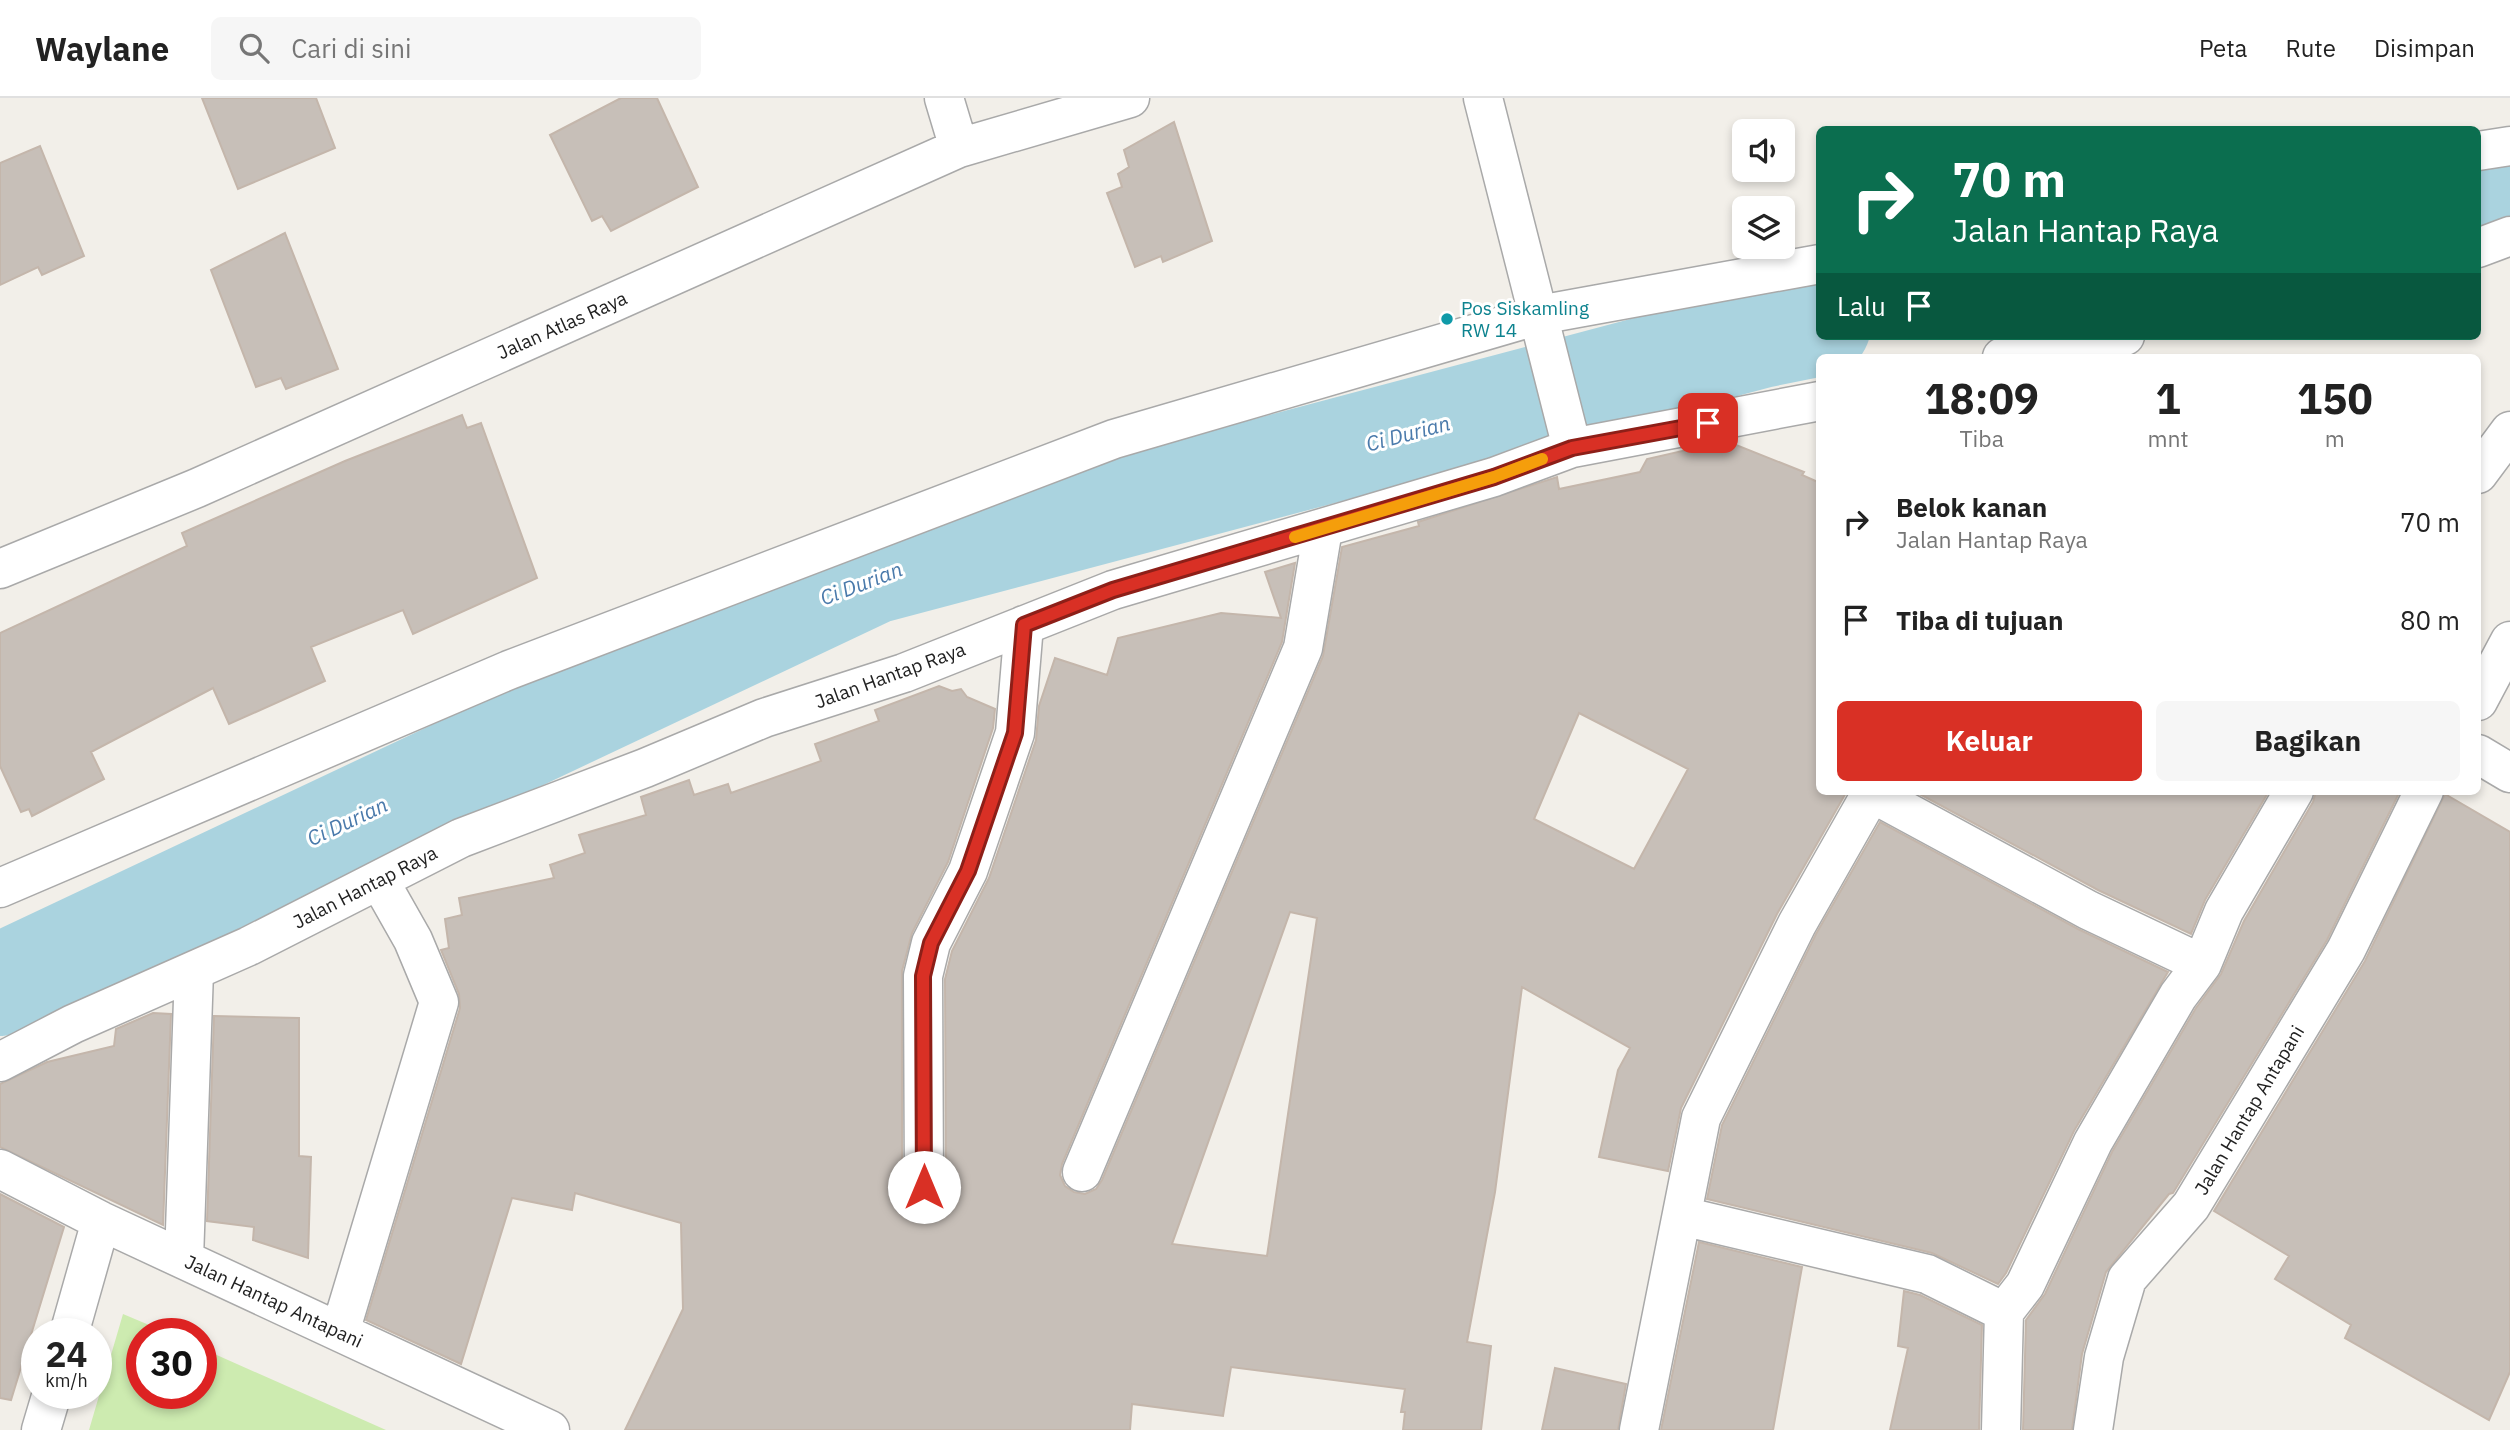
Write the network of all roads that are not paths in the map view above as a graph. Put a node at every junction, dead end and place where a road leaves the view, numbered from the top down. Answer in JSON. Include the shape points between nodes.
{"nodes":[{"id":1,"x":944,"y":98,"type":"edge"},
{"id":2,"x":1130,"y":98,"type":"edge"},
{"id":3,"x":1483,"y":98,"type":"edge"},
{"id":4,"x":2510,"y":146,"type":"edge"},
{"id":5,"x":959,"y":148,"type":"junction"},
{"id":6,"x":2481,"y":151,"type":"edge"},
{"id":7,"x":2510,"y":236,"type":"edge"},
{"id":8,"x":2481,"y":247,"type":"edge"},
{"id":9,"x":1816,"y":265,"type":"edge"},
{"id":10,"x":1542,"y":328,"type":"junction"},
{"id":11,"x":2102,"y":340,"type":"edge"},
{"id":12,"x":2020,"y":354,"type":"edge"},
{"id":13,"x":1816,"y":402,"type":"edge"},
{"id":14,"x":2510,"y":431,"type":"edge"},
{"id":15,"x":1569,"y":435,"type":"junction"},
{"id":16,"x":2481,"y":470,"type":"edge"},
{"id":17,"x":1323,"y":529,"type":"junction"},
{"id":18,"x":0,"y":569,"type":"edge"},
{"id":19,"x":1024,"y":625,"type":"junction"},
{"id":20,"x":2510,"y":641,"type":"edge"},
{"id":21,"x":2481,"y":695,"type":"edge"},
{"id":22,"x":2481,"y":756,"type":"edge"},
{"id":23,"x":2510,"y":773,"type":"edge"},
{"id":24,"x":2292,"y":795,"type":"edge"},
{"id":25,"x":2422,"y":795,"type":"edge"},
{"id":26,"x":379,"y":880,"type":"junction"},
{"id":27,"x":0,"y":888,"type":"edge"},
{"id":28,"x":2202,"y":964,"type":"junction"},
{"id":29,"x":194,"y":971,"type":"junction"},
{"id":30,"x":0,"y":1062,"type":"edge"},
{"id":31,"x":0,"y":1169,"type":"edge"},
{"id":32,"x":1082,"y":1172,"type":"dead end"},
{"id":33,"x":924,"y":1187,"type":"dead end"},
{"id":34,"x":1682,"y":1216,"type":"junction"},
{"id":35,"x":101,"y":1221,"type":"junction"},
{"id":36,"x":184,"y":1259,"type":"junction"},
{"id":37,"x":2004,"y":1312,"type":"junction"},
{"id":38,"x":74,"y":1318,"type":"edge"},
{"id":39,"x":340,"y":1332,"type":"junction"},
{"id":40,"x":47,"y":1409,"type":"edge"},
{"id":41,"x":41,"y":1430,"type":"edge"},
{"id":42,"x":550,"y":1430,"type":"edge"},
{"id":43,"x":1639,"y":1430,"type":"edge"},
{"id":44,"x":2000,"y":1430,"type":"edge"},
{"id":45,"x":2093,"y":1430,"type":"edge"}],
"edges":[{"from":1,"to":5,"type":"street"},
{"from":2,"to":5,"type":"street","name":"Jalan Atlas Raya"},
{"from":3,"to":10,"type":"street"},
{"from":4,"to":6,"type":"street"},
{"from":5,"to":18,"type":"street","name":"Jalan Atlas Raya","via":[[197,488]]},
{"from":7,"to":8,"type":"street"},
{"from":9,"to":10,"type":"street"},
{"from":10,"to":15,"type":"street"},
{"from":10,"to":27,"type":"street","via":[[1114,439],[509,670]]},
{"from":11,"to":12,"type":"street"},
{"from":13,"to":15,"type":"street","name":"Jalan Hantap Raya"},
{"from":14,"to":16,"type":"street"},
{"from":15,"to":17,"type":"street","name":"Jalan Hantap Raya","via":[[1494,477]]},
{"from":17,"to":19,"type":"street","name":"Jalan Hantap Raya","via":[[1113,590]]},
{"from":17,"to":32,"type":"street","via":[[1303,648]]},
{"from":19,"to":26,"type":"street","name":"Jalan Hantap Raya","via":[[904,673],[764,718],[461,838]]},
{"from":19,"to":33,"type":"street","via":[[1015,733],[968,871],[925,957]]},
{"from":20,"to":21,"type":"street"},
{"from":22,"to":23,"type":"street"},
{"from":24,"to":28,"type":"street","via":[[2224,911]]},
{"from":25,"to":45,"type":"street","name":"Jalan Hantap Antapani","via":[[2346,950],[2191,1206],[2127,1279],[2104,1357]]},
{"from":26,"to":29,"type":"street","name":"Jalan Hantap Raya"},
{"from":26,"to":39,"type":"street","via":[[413,940],[439,1002]]},
{"from":28,"to":34,"type":"street","via":[[2088,910],[1880,797],[1868,799],[1797,924],[1701,1118]]},
{"from":28,"to":37,"type":"street","via":[[2178,996],[2093,1142],[2025,1285]]},
{"from":29,"to":30,"type":"street","name":"Jalan Hantap Raya"},
{"from":29,"to":36,"type":"street"},
{"from":31,"to":35,"type":"street","name":"Jalan Hantap Antapani"},
{"from":34,"to":37,"type":"street","via":[[1927,1274]]},
{"from":34,"to":43,"type":"street"},
{"from":35,"to":36,"type":"street","name":"Jalan Hantap Antapani"},
{"from":35,"to":38,"type":"street"},
{"from":36,"to":39,"type":"street","name":"Jalan Hantap Antapani"},
{"from":37,"to":44,"type":"street"},
{"from":39,"to":42,"type":"street","name":"Jalan Hantap Antapani"},
{"from":40,"to":41,"type":"street"}]}
